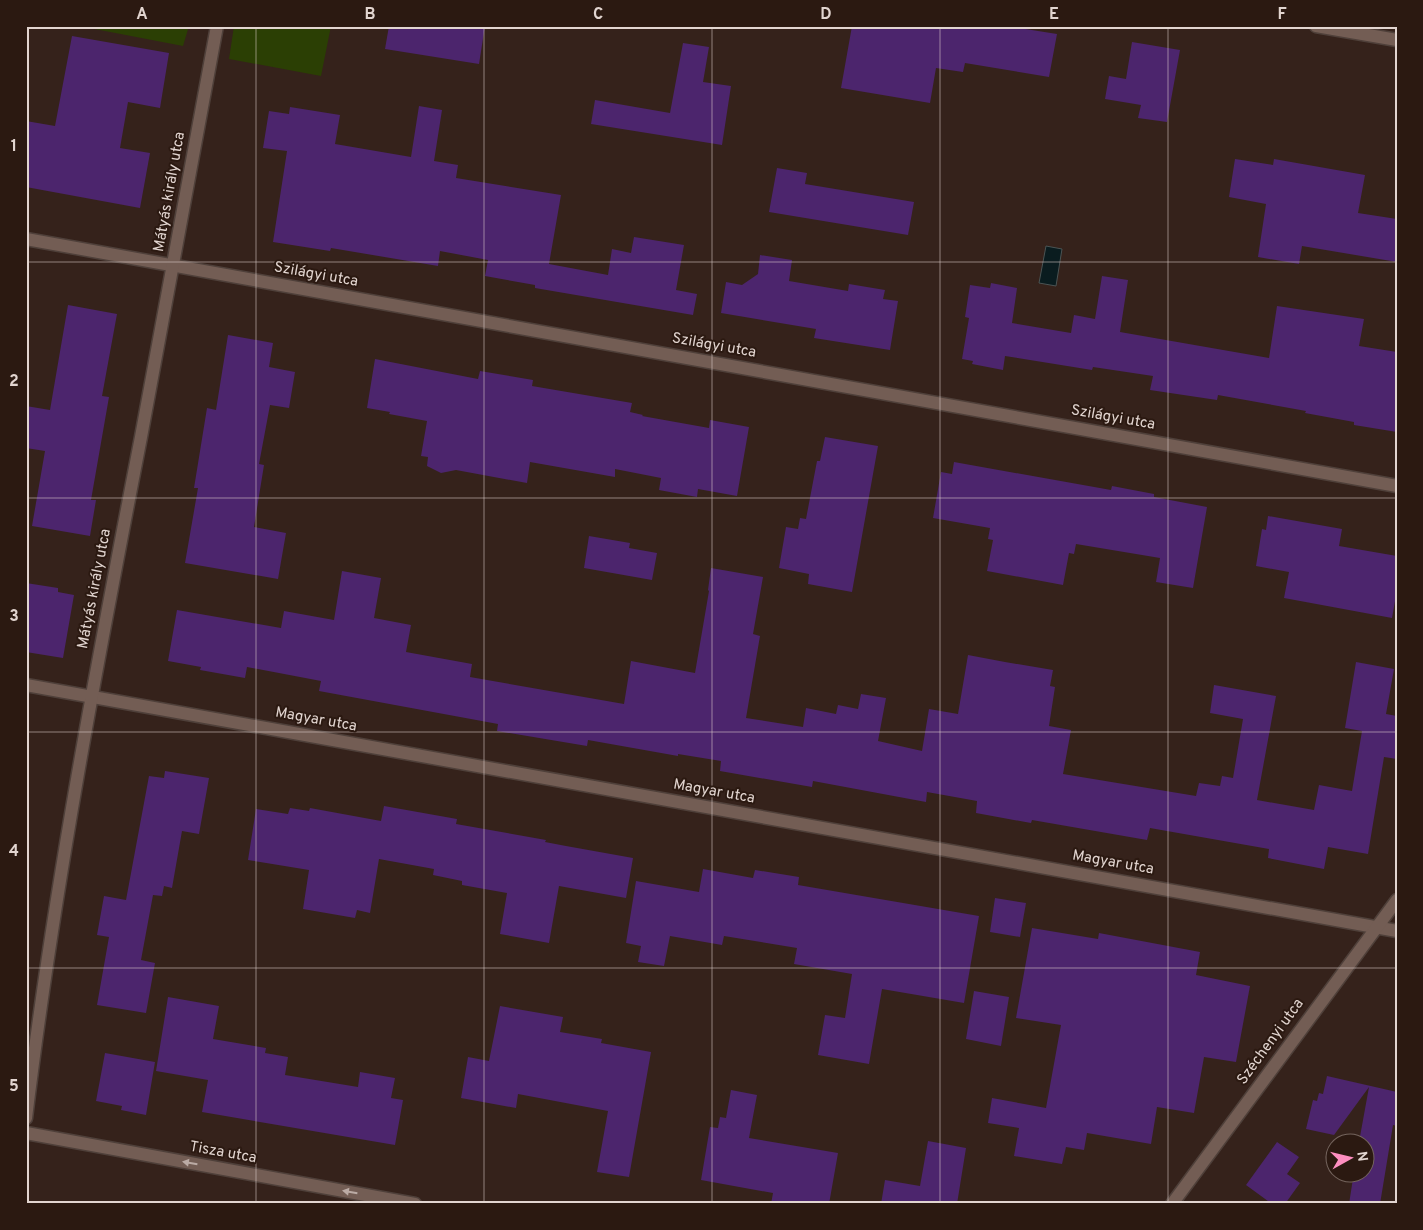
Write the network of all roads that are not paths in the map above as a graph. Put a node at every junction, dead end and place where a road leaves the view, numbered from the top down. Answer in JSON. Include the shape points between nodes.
{"nodes":[{"id":1,"x":217,"y":26,"type":"edge"},
{"id":2,"x":1316,"y":26,"type":"edge"},
{"id":3,"x":1397,"y":40,"type":"edge"},
{"id":4,"x":26,"y":239,"type":"edge"},
{"id":5,"x":174,"y":266,"type":"junction"},
{"id":6,"x":1397,"y":486,"type":"edge"},
{"id":7,"x":26,"y":685,"type":"edge"},
{"id":8,"x":91,"y":697,"type":"junction"},
{"id":9,"x":1397,"y":900,"type":"edge"},
{"id":10,"x":1376,"y":927,"type":"junction"},
{"id":11,"x":1397,"y":931,"type":"edge"},
{"id":12,"x":26,"y":1118,"type":"edge"},
{"id":13,"x":26,"y":1133,"type":"edge"},
{"id":14,"x":415,"y":1204,"type":"edge"},
{"id":15,"x":1172,"y":1204,"type":"edge"}],
"edges":[{"from":1,"to":5,"type":"street","name":"Mátyás király utca"},
{"from":2,"to":3,"type":"street"},
{"from":4,"to":5,"type":"street","name":"Szilágyi utca"},
{"from":5,"to":6,"type":"street","name":"Szilágyi utca"},
{"from":5,"to":8,"type":"street","name":"Mátyás király utca"},
{"from":7,"to":8,"type":"street","name":"Magyar utca"},
{"from":8,"to":10,"type":"street","name":"Magyar utca"},
{"from":8,"to":12,"type":"street","name":"Mátyás király utca","via":[[36,1034]]},
{"from":9,"to":10,"type":"street","name":"Széchenyi utca"},
{"from":10,"to":11,"type":"street","name":"Magyar utca"},
{"from":10,"to":15,"type":"street","name":"Széchenyi utca"},
{"from":14,"to":13,"type":"street","name":"Tisza utca","one_way":true}]}
